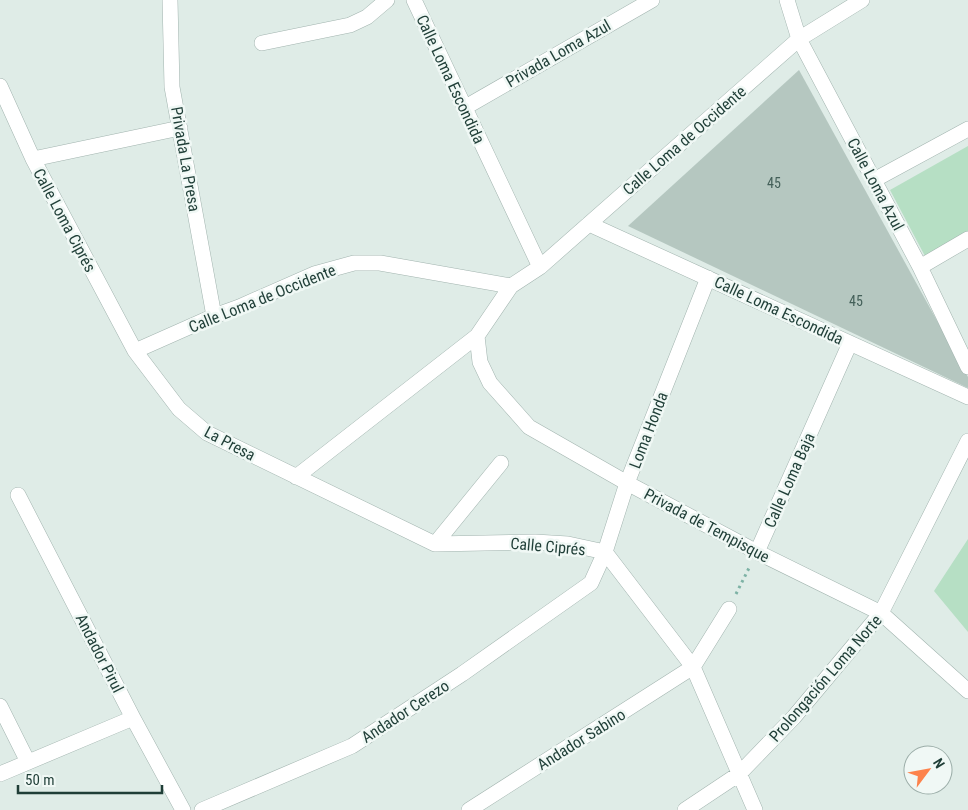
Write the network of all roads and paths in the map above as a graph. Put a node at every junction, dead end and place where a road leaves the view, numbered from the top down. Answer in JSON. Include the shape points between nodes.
{"nodes":[{"id":1,"x":170,"y":0,"type":"edge"},
{"id":2,"x":387,"y":0,"type":"edge"},
{"id":3,"x":414,"y":0,"type":"edge"},
{"id":4,"x":652,"y":0,"type":"edge"},
{"id":5,"x":788,"y":0,"type":"edge"},
{"id":6,"x":862,"y":0,"type":"edge"},
{"id":7,"x":799,"y":39,"type":"junction"},
{"id":8,"x":262,"y":43,"type":"dead end"},
{"id":9,"x":0,"y":86,"type":"edge"},
{"id":10,"x":464,"y":108,"type":"junction"},
{"id":11,"x":180,"y":128,"type":"junction"},
{"id":12,"x":968,"y":129,"type":"edge"},
{"id":13,"x":33,"y":159,"type":"junction"},
{"id":14,"x":874,"y":180,"type":"junction"},
{"id":15,"x":589,"y":224,"type":"junction"},
{"id":16,"x":968,"y":239,"type":"edge"},
{"id":17,"x":920,"y":267,"type":"junction"},
{"id":18,"x":540,"y":268,"type":"junction"},
{"id":19,"x":708,"y":278,"type":"junction"},
{"id":20,"x":511,"y":286,"type":"junction"},
{"id":21,"x":214,"y":316,"type":"junction"},
{"id":22,"x":477,"y":336,"type":"junction"},
{"id":23,"x":850,"y":342,"type":"junction"},
{"id":24,"x":136,"y":351,"type":"junction"},
{"id":25,"x":968,"y":368,"type":"edge"},
{"id":26,"x":968,"y":396,"type":"edge"},
{"id":27,"x":968,"y":440,"type":"edge"},
{"id":28,"x":501,"y":463,"type":"dead end"},
{"id":29,"x":296,"y":477,"type":"junction"},
{"id":30,"x":627,"y":483,"type":"junction"},
{"id":31,"x":18,"y":495,"type":"dead end"},
{"id":32,"x":435,"y":544,"type":"junction"},
{"id":33,"x":605,"y":552,"type":"junction"},
{"id":34,"x":757,"y":552,"type":"junction"},
{"id":35,"x":591,"y":582,"type":"joint"},
{"id":36,"x":729,"y":608,"type":"joint"},
{"id":37,"x":881,"y":613,"type":"junction"},
{"id":38,"x":693,"y":668,"type":"junction"},
{"id":39,"x":968,"y":691,"type":"edge"},
{"id":40,"x":0,"y":706,"type":"edge"},
{"id":41,"x":133,"y":718,"type":"junction"},
{"id":42,"x":28,"y":762,"type":"junction"},
{"id":43,"x":0,"y":774,"type":"edge"},
{"id":44,"x":739,"y":774,"type":"junction"},
{"id":45,"x":183,"y":810,"type":"edge"},
{"id":46,"x":202,"y":810,"type":"edge"},
{"id":47,"x":469,"y":810,"type":"edge"},
{"id":48,"x":685,"y":810,"type":"edge"},
{"id":49,"x":755,"y":810,"type":"edge"}],
"edges":[{"from":1,"to":11,"type":"street","name":"Privada La Presa","via":[[172,87]]},
{"from":2,"to":8,"type":"street","via":[[367,17],[350,25]]},
{"from":3,"to":10,"type":"street","name":"Calle Loma Escondida"},
{"from":4,"to":10,"type":"street","name":"Privada Loma Azul"},
{"from":5,"to":7,"type":"street","name":"Calle Loma Azul"},
{"from":6,"to":7,"type":"street","name":"Calle Loma de Occidente"},
{"from":7,"to":14,"type":"street","name":"Calle Loma Azul"},
{"from":7,"to":15,"type":"street","name":"Calle Loma de Occidente"},
{"from":9,"to":13,"type":"street","name":"Calle Loma Ciprés"},
{"from":10,"to":18,"type":"street","name":"Calle Loma Escondida"},
{"from":11,"to":13,"type":"street"},
{"from":11,"to":21,"type":"street","name":"Privada La Presa"},
{"from":12,"to":14,"type":"street"},
{"from":13,"to":24,"type":"street","name":"Calle Loma Ciprés"},
{"from":14,"to":17,"type":"street","name":"Calle Loma Azul"},
{"from":15,"to":18,"type":"street","name":"Calle Loma de Occidente"},
{"from":15,"to":19,"type":"street","name":"Calle Loma Escondida"},
{"from":16,"to":17,"type":"street"},
{"from":17,"to":25,"type":"street","name":"Calle Loma Azul"},
{"from":18,"to":20,"type":"street","name":"Calle Loma de Occidente"},
{"from":19,"to":23,"type":"street","name":"Calle Loma Escondida"},
{"from":19,"to":30,"type":"street","name":"Loma Honda"},
{"from":20,"to":21,"type":"street","name":"Calle Loma de Occidente","via":[[380,263],[354,263],[314,274]]},
{"from":20,"to":22,"type":"street","name":"Calle Loma de Occidente"},
{"from":21,"to":24,"type":"street","name":"Calle Loma de Occidente"},
{"from":22,"to":29,"type":"street","name":"Calle Loma de Occidente"},
{"from":22,"to":30,"type":"street","name":"Privada de Tempisque","via":[[480,362],[490,384],[529,427]]},
{"from":23,"to":26,"type":"street","name":"Calle Loma Escondida"},
{"from":23,"to":34,"type":"street","name":"Calle Loma Baja"},
{"from":24,"to":29,"type":"street","name":"La Presa","via":[[179,408],[207,433]]},
{"from":27,"to":37,"type":"street","name":"Prolongación Loma Norte"},
{"from":28,"to":32,"type":"street"},
{"from":29,"to":32,"type":"street","name":"Calle Ciprés"},
{"from":30,"to":33,"type":"street","name":"Loma Honda"},
{"from":30,"to":34,"type":"street","name":"Privada de Tempisque"},
{"from":31,"to":41,"type":"street","name":"Andador Pirul"},
{"from":32,"to":33,"type":"street","name":"Calle Ciprés","via":[[535,542],[568,544]]},
{"from":33,"to":35,"type":"street","name":"Loma Honda"},
{"from":33,"to":38,"type":"street","name":"Calle Ciprés"},
{"from":34,"to":36,"type":"path"},
{"from":34,"to":37,"type":"street","name":"Privada de Tempisque"},
{"from":35,"to":46,"type":"street","name":"Andador Cerezo","via":[[462,674],[352,746]]},
{"from":36,"to":38,"type":"street"},
{"from":37,"to":39,"type":"street","name":"Privada de Tempisque"},
{"from":37,"to":44,"type":"street","name":"Prolongación Loma Norte","via":[[794,717]]},
{"from":38,"to":44,"type":"street","name":"Calle Ciprés"},
{"from":38,"to":47,"type":"street","name":"Andador Sabino"},
{"from":40,"to":42,"type":"street"},
{"from":41,"to":42,"type":"street"},
{"from":41,"to":45,"type":"street","name":"Andador Pirul"},
{"from":42,"to":43,"type":"street"},
{"from":44,"to":48,"type":"street","name":"Prolongación Loma Norte"},
{"from":44,"to":49,"type":"street","name":"Calle Ciprés"}]}
